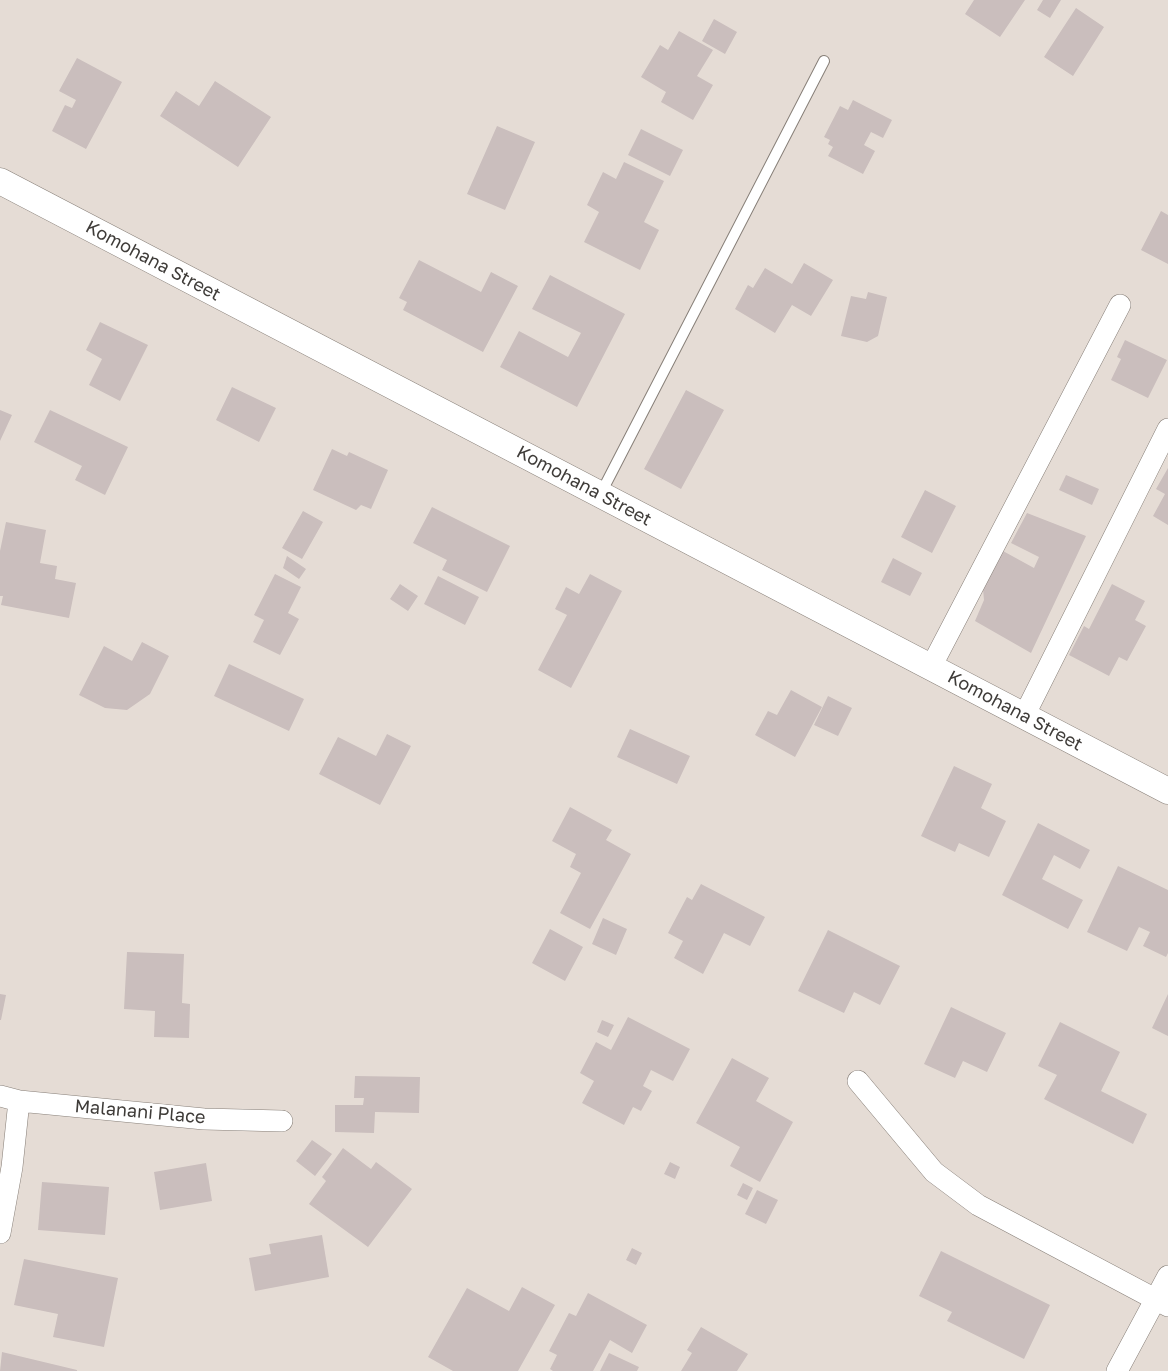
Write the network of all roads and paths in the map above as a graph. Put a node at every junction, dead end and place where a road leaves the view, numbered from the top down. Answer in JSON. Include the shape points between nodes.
{"nodes":[{"id":1,"x":824,"y":61,"type":"dead end"},
{"id":2,"x":0,"y":181,"type":"edge"},
{"id":3,"x":1120,"y":305,"type":"dead end"},
{"id":4,"x":1168,"y":429,"type":"edge"},
{"id":5,"x":600,"y":495,"type":"junction"},
{"id":6,"x":931,"y":667,"type":"junction"},
{"id":7,"x":1024,"y":716,"type":"junction"},
{"id":8,"x":1168,"y":791,"type":"edge"},
{"id":9,"x":858,"y":1081,"type":"dead end"},
{"id":10,"x":9,"y":1099,"type":"edge"},
{"id":11,"x":282,"y":1121,"type":"dead end"},
{"id":12,"x":0,"y":1233,"type":"edge"},
{"id":13,"x":1168,"y":1276,"type":"edge"},
{"id":14,"x":1162,"y":1302,"type":"edge"},
{"id":15,"x":1117,"y":1371,"type":"edge"}],
"edges":[{"from":1,"to":5,"type":"lane"},
{"from":2,"to":5,"type":"street","name":"Komohana Street"},
{"from":3,"to":6,"type":"street"},
{"from":4,"to":7,"type":"street"},
{"from":5,"to":6,"type":"street","name":"Komohana Street"},
{"from":6,"to":7,"type":"street","name":"Komohana Street"},
{"from":7,"to":8,"type":"street","name":"Komohana Street"},
{"from":9,"to":14,"type":"street","via":[[934,1172],[978,1205]]},
{"from":10,"to":11,"type":"street","name":"Malanani Place","via":[[204,1119]]},
{"from":10,"to":12,"type":"street","via":[[12,1167]]},
{"from":13,"to":14,"type":"street"},
{"from":14,"to":15,"type":"street"}]}
